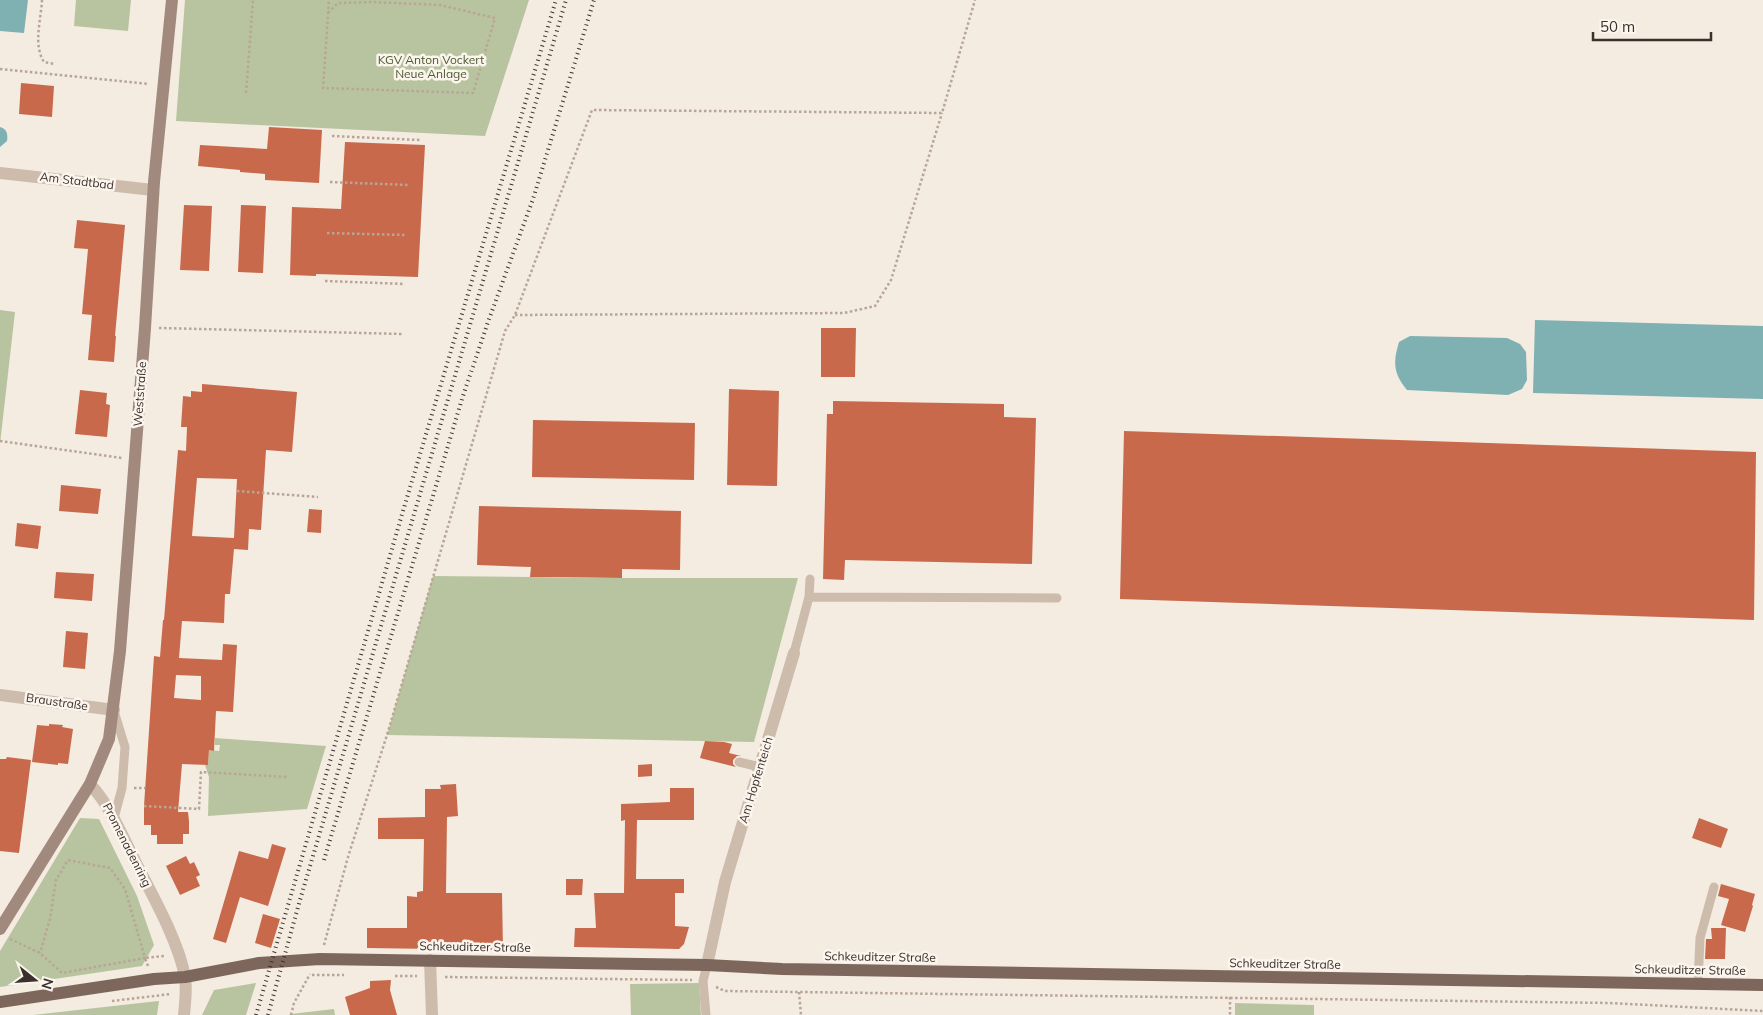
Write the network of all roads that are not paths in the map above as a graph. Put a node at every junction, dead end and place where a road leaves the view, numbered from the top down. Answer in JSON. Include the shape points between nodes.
{"nodes":[{"id":1,"x":172,"y":0,"type":"edge"},
{"id":2,"x":0,"y":173,"type":"edge"},
{"id":3,"x":153,"y":190,"type":"junction"},
{"id":4,"x":810,"y":579,"type":"dead end"},
{"id":5,"x":809,"y":597,"type":"junction"},
{"id":6,"x":1057,"y":598,"type":"dead end"},
{"id":7,"x":794,"y":653,"type":"joint"},
{"id":8,"x":0,"y":695,"type":"edge"},
{"id":9,"x":114,"y":710,"type":"junction"},
{"id":10,"x":739,"y":762,"type":"dead end"},
{"id":11,"x":760,"y":767,"type":"junction"},
{"id":12,"x":90,"y":784,"type":"junction"},
{"id":13,"x":114,"y":818,"type":"junction"},
{"id":14,"x":1714,"y":887,"type":"dead end"},
{"id":15,"x":4,"y":933,"type":"edge"},
{"id":16,"x":430,"y":960,"type":"junction"},
{"id":17,"x":706,"y":965,"type":"junction"},
{"id":18,"x":185,"y":977,"type":"junction"},
{"id":19,"x":1698,"y":984,"type":"junction"},
{"id":20,"x":1763,"y":985,"type":"edge"},
{"id":21,"x":0,"y":1002,"type":"edge"},
{"id":22,"x":184,"y":1015,"type":"edge"},
{"id":23,"x":432,"y":1015,"type":"edge"},
{"id":24,"x":706,"y":1015,"type":"edge"}],
"edges":[{"from":1,"to":3,"type":"main road","name":"Weststraße"},
{"from":2,"to":3,"type":"street","name":"Am Stadtbad"},
{"from":3,"to":9,"type":"main road","name":"Weststraße"},
{"from":4,"to":5,"type":"lane","name":"Am Hopfenteich"},
{"from":5,"to":6,"type":"lane"},
{"from":5,"to":7,"type":"lane","name":"Am Hopfenteich"},
{"from":7,"to":11,"type":"street","name":"Am Hopfenteich"},
{"from":8,"to":9,"type":"street","name":"Braustraße"},
{"from":9,"to":12,"type":"main road","name":"Weststraße","via":[[109,739]]},
{"from":9,"to":13,"type":"lane","via":[[125,747],[122,788]]},
{"from":10,"to":11,"type":"lane"},
{"from":11,"to":17,"type":"street","name":"Am Hopfenteich","via":[[725,882]]},
{"from":12,"to":13,"type":"street","name":"Promenadenring"},
{"from":12,"to":15,"type":"main road"},
{"from":13,"to":18,"type":"street","name":"Promenadenring","via":[[179,954]]},
{"from":14,"to":19,"type":"lane","via":[[1700,938]]},
{"from":16,"to":17,"type":"main road","name":"Schkeuditzer Straße"},
{"from":16,"to":18,"type":"main road","name":"Schkeuditzer Straße","via":[[320,959],[259,963]]},
{"from":16,"to":23,"type":"street"},
{"from":17,"to":19,"type":"main road","name":"Schkeuditzer Straße","via":[[782,969]]},
{"from":17,"to":24,"type":"lane","via":[[703,981]]},
{"from":18,"to":21,"type":"main road","name":"Schkeuditzer Straße"},
{"from":18,"to":22,"type":"street","name":"Promenadenring"},
{"from":19,"to":20,"type":"main road","name":"Schkeuditzer Straße"}]}
